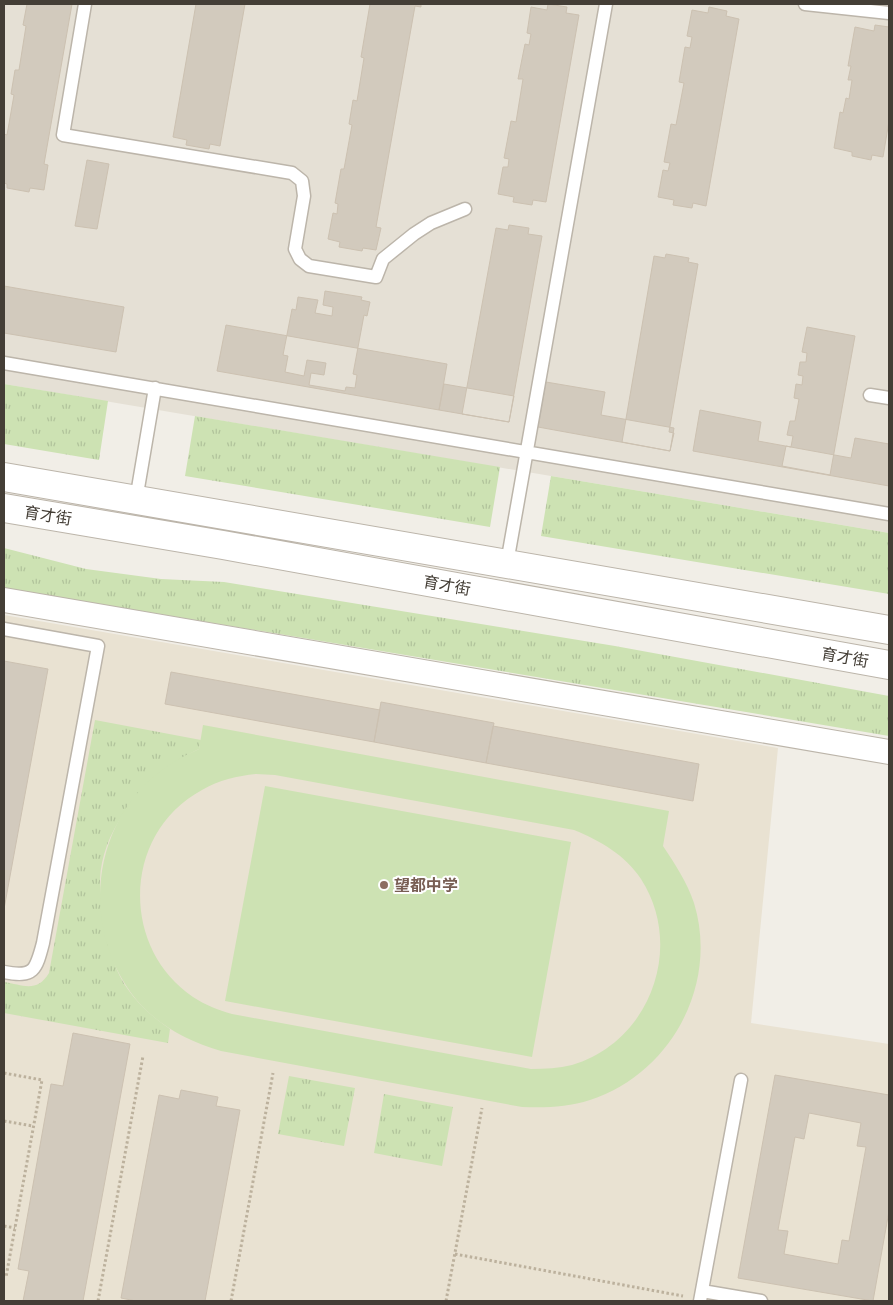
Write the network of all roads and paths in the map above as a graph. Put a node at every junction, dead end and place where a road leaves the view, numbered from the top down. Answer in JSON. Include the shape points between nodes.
{"nodes":[{"id":1,"x":85,"y":4,"type":"edge"},
{"id":2,"x":606,"y":4,"type":"edge"},
{"id":3,"x":806,"y":4,"type":"edge"},
{"id":4,"x":889,"y":13,"type":"edge"},
{"id":5,"x":466,"y":209,"type":"dead end"},
{"id":6,"x":4,"y":363,"type":"edge"},
{"id":7,"x":155,"y":388,"type":"junction"},
{"id":8,"x":870,"y":394,"type":"dead end"},
{"id":9,"x":889,"y":398,"type":"edge"},
{"id":10,"x":526,"y":452,"type":"junction"},
{"id":11,"x":4,"y":477,"type":"edge"},
{"id":12,"x":136,"y":500,"type":"junction"},
{"id":13,"x":4,"y":508,"type":"edge"},
{"id":14,"x":889,"y":514,"type":"edge"},
{"id":15,"x":507,"y":563,"type":"junction"},
{"id":16,"x":4,"y":600,"type":"edge"},
{"id":17,"x":4,"y":629,"type":"edge"},
{"id":18,"x":889,"y":630,"type":"edge"},
{"id":19,"x":889,"y":665,"type":"edge"},
{"id":20,"x":889,"y":752,"type":"edge"},
{"id":21,"x":4,"y":972,"type":"edge"},
{"id":22,"x":143,"y":1056,"type":"dead end"},
{"id":23,"x":4,"y":1073,"type":"edge"},
{"id":24,"x":273,"y":1073,"type":"dead end"},
{"id":25,"x":740,"y":1080,"type":"dead end"},
{"id":26,"x":482,"y":1108,"type":"dead end"},
{"id":27,"x":4,"y":1121,"type":"edge"},
{"id":28,"x":34,"y":1126,"type":"junction"},
{"id":29,"x":4,"y":1226,"type":"edge"},
{"id":30,"x":15,"y":1228,"type":"junction"},
{"id":31,"x":455,"y":1254,"type":"junction"},
{"id":32,"x":4,"y":1276,"type":"edge"},
{"id":33,"x":701,"y":1297,"type":"edge"},
{"id":34,"x":98,"y":1301,"type":"edge"},
{"id":35,"x":231,"y":1301,"type":"edge"},
{"id":36,"x":446,"y":1301,"type":"edge"},
{"id":37,"x":761,"y":1301,"type":"edge"}],
"edges":[{"from":1,"to":5,"type":"lane","via":[[63,135],[292,173],[302,181],[304,196],[295,249],[309,266],[376,277],[383,259],[414,234],[431,222]]},
{"from":2,"to":10,"type":"lane"},
{"from":3,"to":4,"type":"lane"},
{"from":6,"to":7,"type":"lane"},
{"from":7,"to":10,"type":"lane"},
{"from":7,"to":12,"type":"lane"},
{"from":8,"to":9,"type":"lane"},
{"from":10,"to":14,"type":"lane"},
{"from":10,"to":15,"type":"lane"},
{"from":11,"to":12,"type":"street","name":"育才街"},
{"from":12,"to":15,"type":"street","name":"育才街"},
{"from":13,"to":19,"type":"street","name":"育才街"},
{"from":15,"to":18,"type":"street","name":"育才街"},
{"from":16,"to":20,"type":"street"},
{"from":17,"to":21,"type":"lane","via":[[98,646],[38,964],[20,975]]},
{"from":22,"to":34,"type":"path"},
{"from":23,"to":28,"type":"path","via":[[42,1080]]},
{"from":24,"to":35,"type":"path"},
{"from":25,"to":33,"type":"lane"},
{"from":26,"to":31,"type":"path"},
{"from":27,"to":28,"type":"path"},
{"from":28,"to":30,"type":"path"},
{"from":29,"to":30,"type":"path"},
{"from":30,"to":32,"type":"path"},
{"from":31,"to":33,"type":"path"},
{"from":31,"to":36,"type":"path"},
{"from":33,"to":37,"type":"lane"}]}
